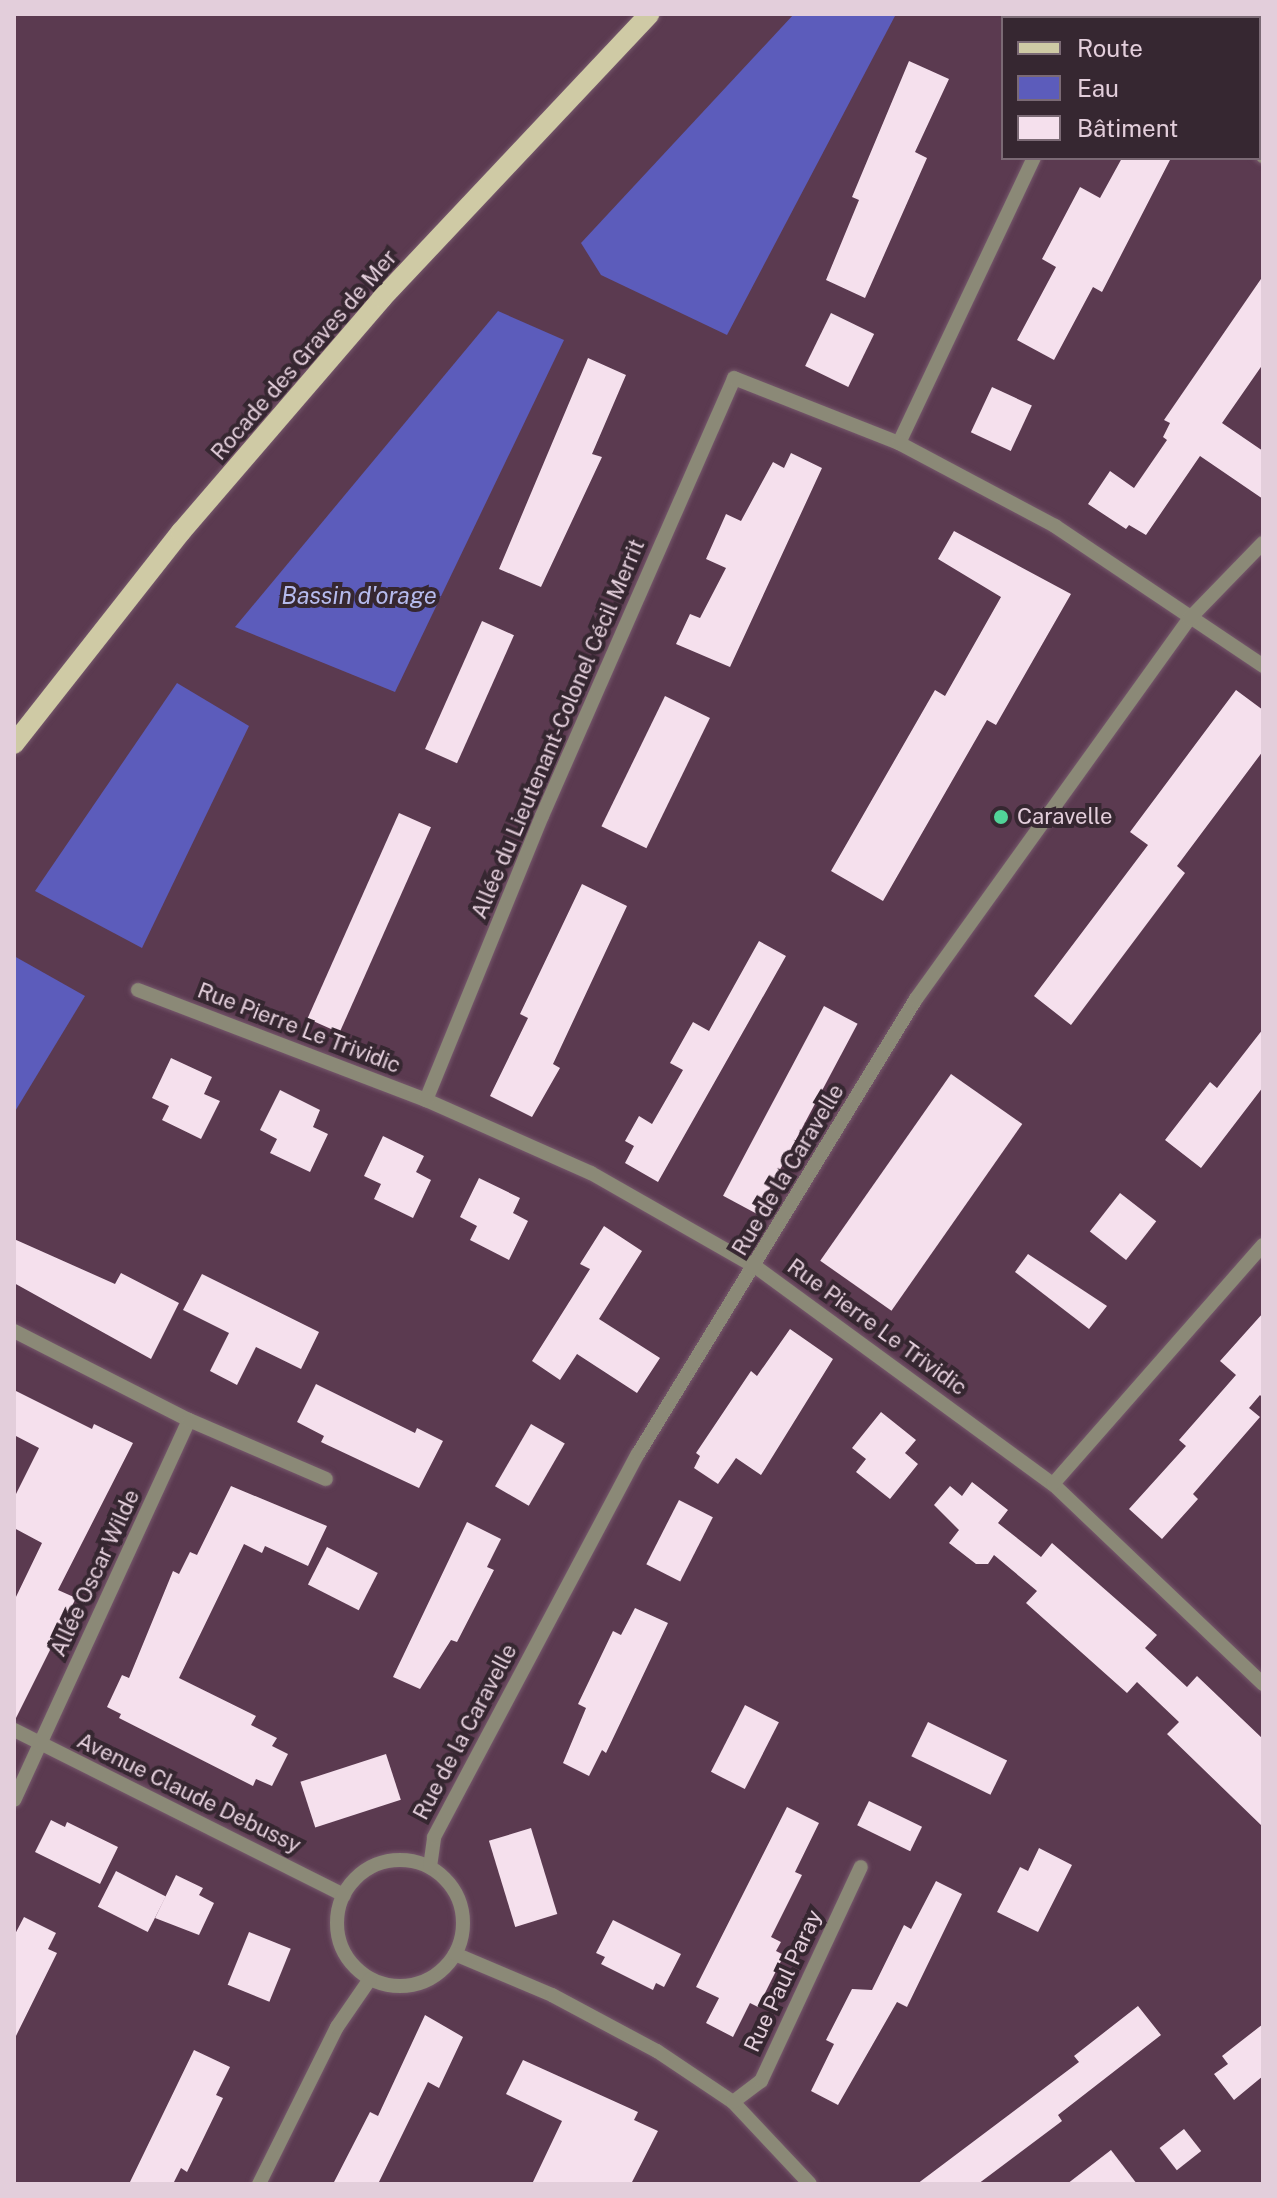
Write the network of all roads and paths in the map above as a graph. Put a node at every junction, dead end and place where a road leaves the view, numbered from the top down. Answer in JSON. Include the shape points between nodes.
{"nodes":[{"id":1,"x":650,"y":14,"type":"edge"},
{"id":2,"x":1033,"y":160,"type":"edge"},
{"id":3,"x":899,"y":443,"type":"junction"},
{"id":4,"x":1263,"y":543,"type":"edge"},
{"id":5,"x":1189,"y":619,"type":"junction"},
{"id":6,"x":1263,"y":666,"type":"edge"},
{"id":7,"x":14,"y":744,"type":"edge"},
{"id":8,"x":138,"y":990,"type":"dead end"},
{"id":9,"x":426,"y":1100,"type":"junction"},
{"id":10,"x":1263,"y":1245,"type":"edge"},
{"id":11,"x":756,"y":1267,"type":"junction"},
{"id":12,"x":14,"y":1331,"type":"edge"},
{"id":13,"x":189,"y":1420,"type":"junction"},
{"id":14,"x":326,"y":1479,"type":"dead end"},
{"id":15,"x":1053,"y":1484,"type":"junction"},
{"id":16,"x":1263,"y":1684,"type":"edge"},
{"id":17,"x":14,"y":1730,"type":"edge"},
{"id":18,"x":40,"y":1744,"type":"junction"},
{"id":19,"x":14,"y":1800,"type":"edge"},
{"id":20,"x":430,"y":1867,"type":"junction"},
{"id":21,"x":861,"y":1867,"type":"dead end"},
{"id":22,"x":344,"y":1895,"type":"junction"},
{"id":23,"x":455,"y":1954,"type":"junction"},
{"id":24,"x":370,"y":1979,"type":"junction"},
{"id":25,"x":733,"y":2102,"type":"junction"},
{"id":26,"x":259,"y":2184,"type":"edge"},
{"id":27,"x":810,"y":2184,"type":"edge"}],
"edges":[{"from":1,"to":7,"type":"main road","name":"Rocade des Graves de Mer","via":[[382,298],[181,532]]},
{"from":2,"to":3,"type":"street"},
{"from":3,"to":5,"type":"street","via":[[1055,526]]},
{"from":3,"to":9,"type":"street","name":"Allée du Lieutenant-Colonel Cécil Merrit","via":[[734,378],[542,816]]},
{"from":4,"to":5,"type":"street","name":"Rue de la Caravelle"},
{"from":5,"to":6,"type":"street"},
{"from":5,"to":11,"type":"street","name":"Rue de la Caravelle","via":[[916,999]]},
{"from":8,"to":9,"type":"street","name":"Rue Pierre Le Trividic"},
{"from":9,"to":11,"type":"street","name":"Rue Pierre Le Trividic","via":[[591,1173]]},
{"from":10,"to":15,"type":"street"},
{"from":11,"to":15,"type":"street","name":"Rue Pierre Le Trividic"},
{"from":11,"to":20,"type":"street","name":"Rue de la Caravelle","via":[[638,1454],[434,1837]]},
{"from":12,"to":13,"type":"street"},
{"from":13,"to":14,"type":"street"},
{"from":13,"to":18,"type":"street","name":"Allée Oscar Wilde"},
{"from":15,"to":16,"type":"street","name":"Rue Pierre Le Trividic"},
{"from":17,"to":18,"type":"street","name":"Avenue Claude Debussy"},
{"from":18,"to":19,"type":"street","name":"Allée Oscar Wilde"},
{"from":18,"to":22,"type":"street","name":"Avenue Claude Debussy"},
{"from":20,"to":22,"type":"street","via":[[411,1861],[381,1864],[355,1879]]},
{"from":20,"to":23,"type":"street","via":[[458,1896],[462,1936]]},
{"from":21,"to":25,"type":"street","name":"Rue Paul Paray","via":[[761,2081]]},
{"from":22,"to":24,"type":"street","via":[[338,1933],[349,1959]]},
{"from":23,"to":24,"type":"street","via":[[443,1970],[408,1986]]},
{"from":23,"to":25,"type":"street","via":[[552,1995],[644,2044]]},
{"from":24,"to":26,"type":"street","via":[[337,2027]]},
{"from":25,"to":27,"type":"street"}]}
